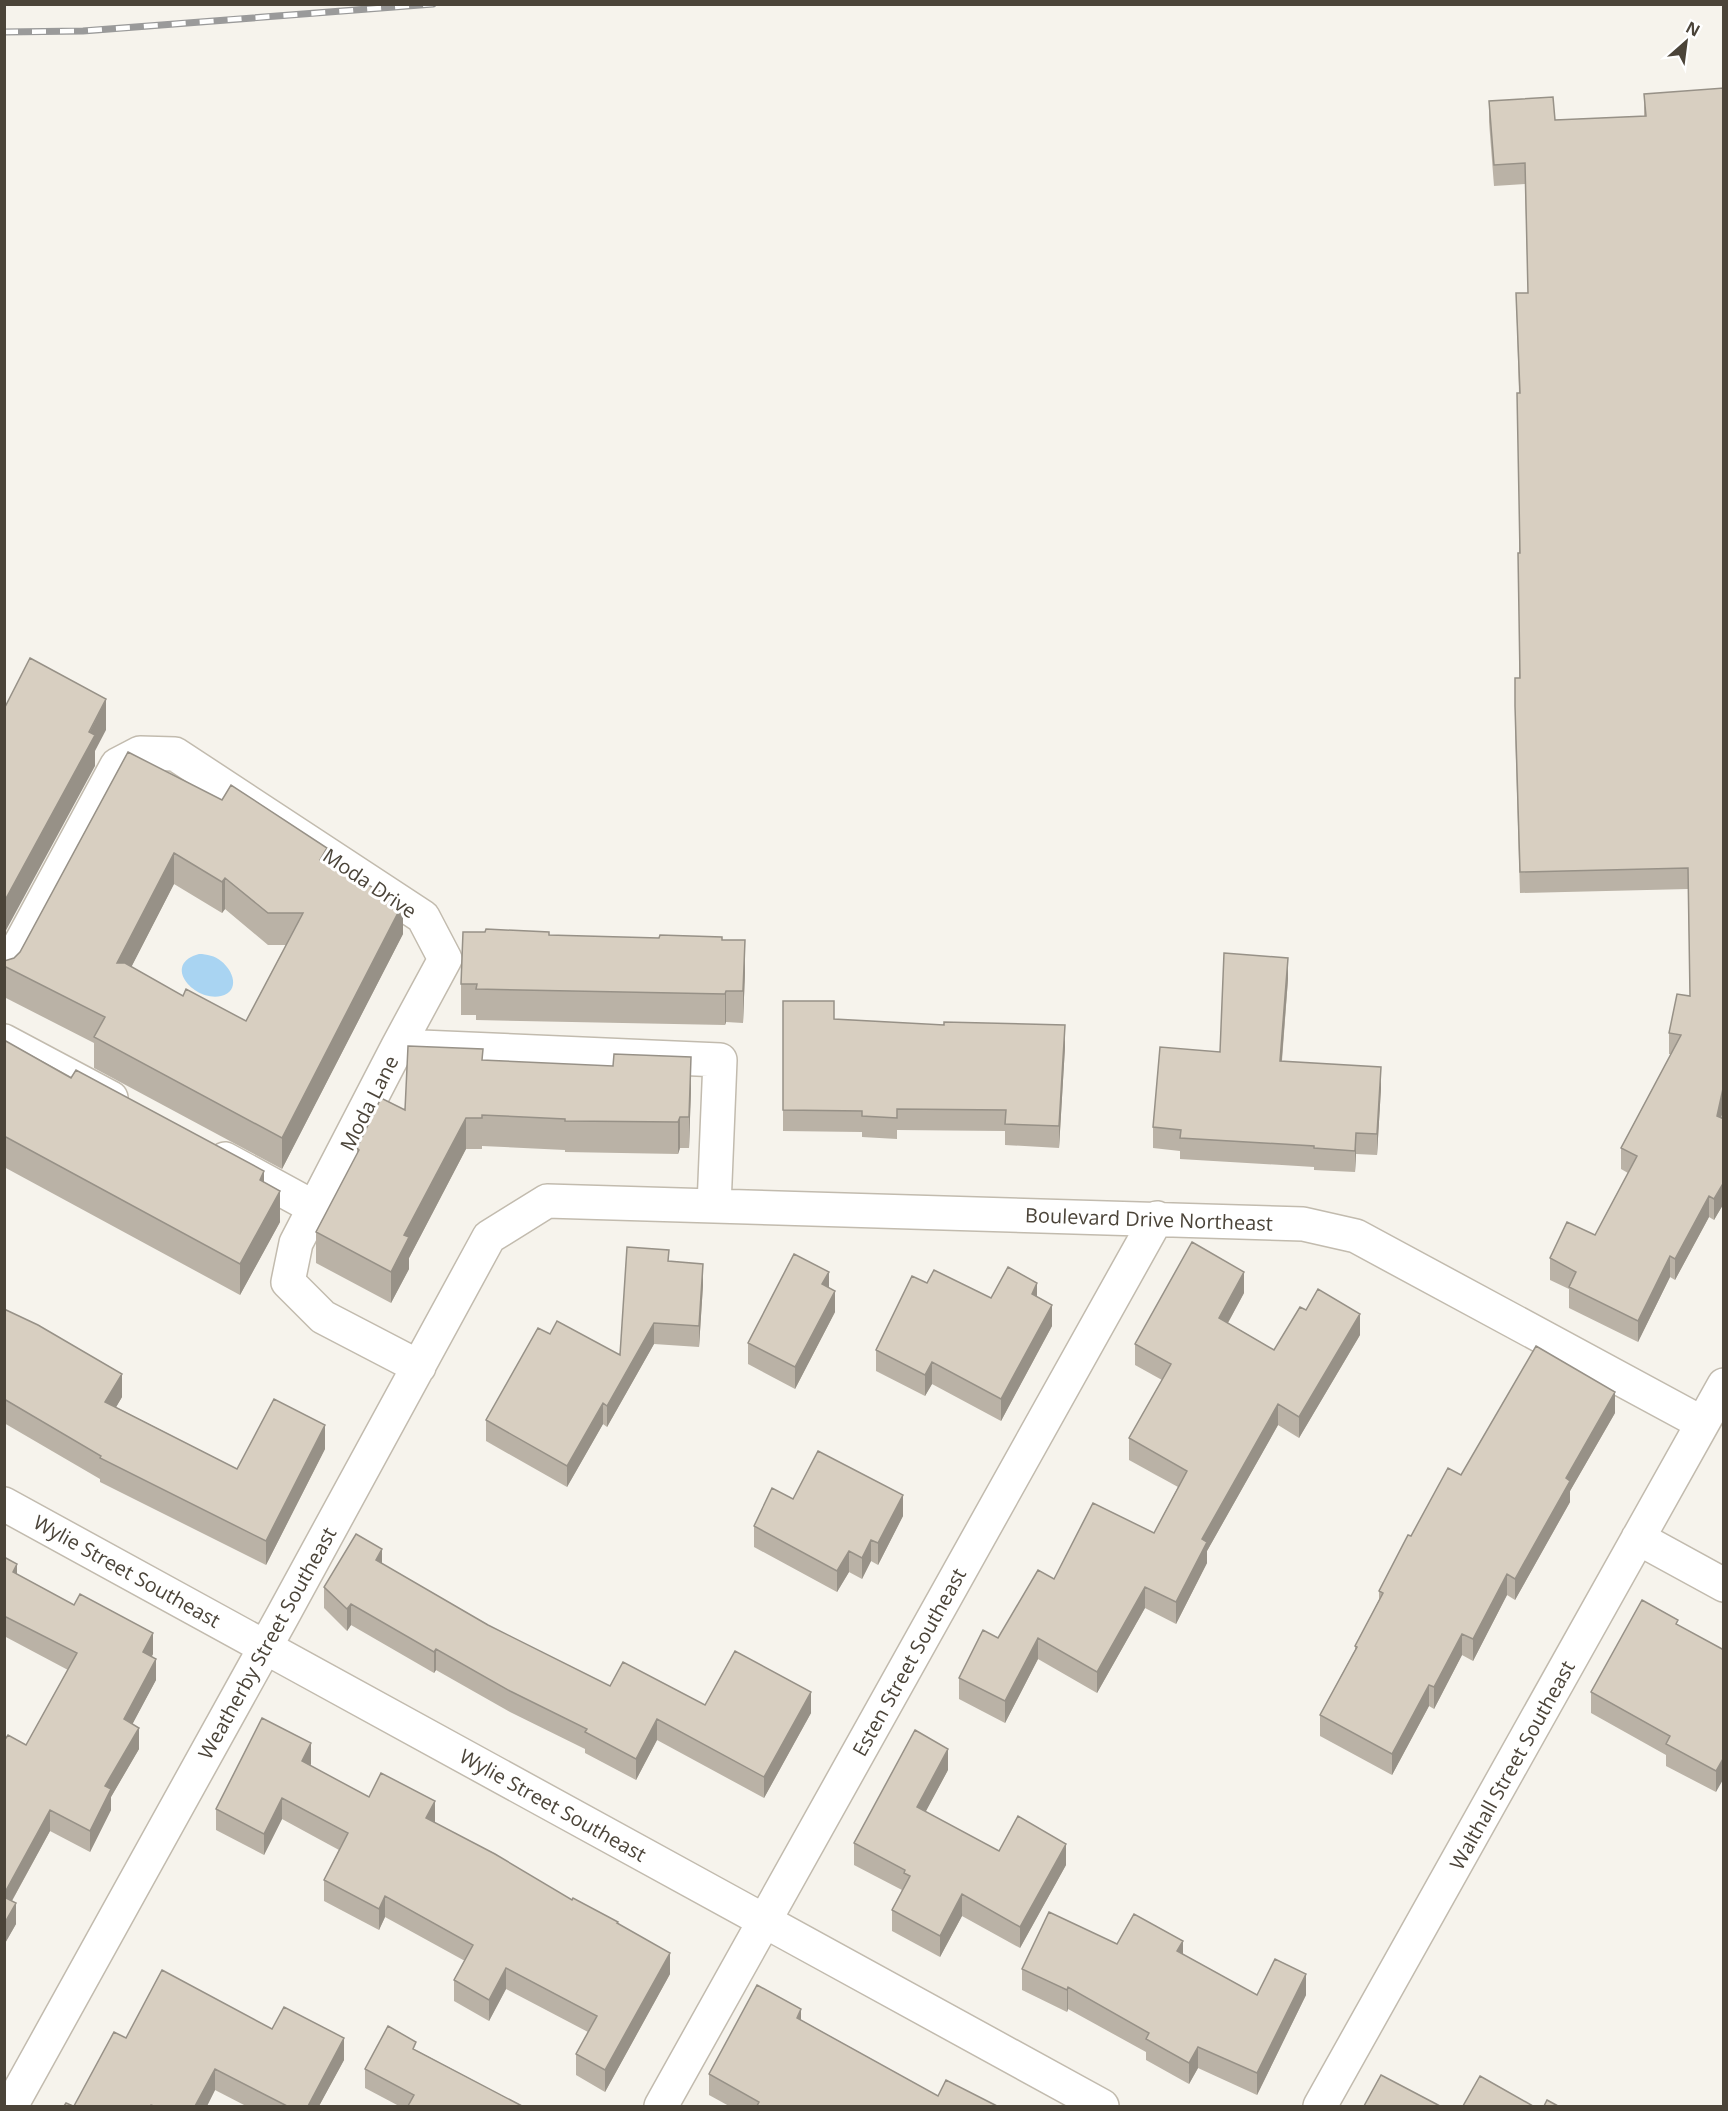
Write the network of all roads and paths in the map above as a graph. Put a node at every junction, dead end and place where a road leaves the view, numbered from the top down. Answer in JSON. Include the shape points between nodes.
{"nodes":[{"id":1,"x":4,"y":974,"type":"edge"},
{"id":2,"x":4,"y":1041,"type":"edge"},
{"id":3,"x":398,"y":1046,"type":"junction"},
{"id":4,"x":141,"y":1114,"type":"edge"},
{"id":5,"x":203,"y":1147,"type":"edge"},
{"id":6,"x":547,"y":1202,"type":"joint"},
{"id":7,"x":714,"y":1206,"type":"junction"},
{"id":8,"x":315,"y":1208,"type":"junction"},
{"id":9,"x":1157,"y":1218,"type":"junction"},
{"id":10,"x":418,"y":1366,"type":"junction"},
{"id":11,"x":1724,"y":1385,"type":"edge"},
{"id":12,"x":1702,"y":1423,"type":"junction"},
{"id":13,"x":4,"y":1504,"type":"edge"},
{"id":14,"x":1638,"y":1538,"type":"junction"},
{"id":15,"x":1724,"y":1585,"type":"edge"},
{"id":16,"x":265,"y":1647,"type":"junction"},
{"id":17,"x":765,"y":1921,"type":"junction"},
{"id":18,"x":11,"y":2106,"type":"edge"},
{"id":19,"x":661,"y":2106,"type":"edge"},
{"id":20,"x":1102,"y":2106,"type":"edge"},
{"id":21,"x":1320,"y":2106,"type":"edge"}],
"edges":[{"from":1,"to":3,"type":"street","name":"Moda Drive","via":[[117,765],[140,753],[175,754],[423,917],[445,959]]},
{"from":2,"to":4,"type":"street"},
{"from":3,"to":7,"type":"street","name":"Moda Lane","via":[[720,1060]]},
{"from":3,"to":8,"type":"street","name":"Moda Lane"},
{"from":5,"to":8,"type":"street"},
{"from":6,"to":7,"type":"street","name":"Boulevard Drive Northeast"},
{"from":6,"to":10,"type":"street","name":"Weatherby Street Southeast","via":[[489,1237]]},
{"from":7,"to":9,"type":"street","name":"Boulevard Drive Northeast"},
{"from":8,"to":10,"type":"street","name":"Moda Lane","via":[[296,1243],[288,1281],[323,1317]]},
{"from":9,"to":12,"type":"street","name":"Boulevard Drive Northeast","via":[[1303,1224],[1356,1236]]},
{"from":9,"to":17,"type":"street","name":"Esten Street Southeast"},
{"from":10,"to":16,"type":"street","name":"Weatherby Street Southeast"},
{"from":11,"to":12,"type":"street","name":"Walthall Street Southeast"},
{"from":12,"to":14,"type":"street","name":"Walthall Street Southeast"},
{"from":13,"to":16,"type":"street","name":"Wylie Street Southeast"},
{"from":14,"to":15,"type":"street"},
{"from":14,"to":21,"type":"street","name":"Walthall Street Southeast"},
{"from":16,"to":17,"type":"street","name":"Wylie Street Southeast"},
{"from":16,"to":18,"type":"street","name":"Weatherby Street Southeast"},
{"from":17,"to":19,"type":"street","name":"Esten Street Southeast"},
{"from":17,"to":20,"type":"street","name":"Wylie Street Southeast"}]}
